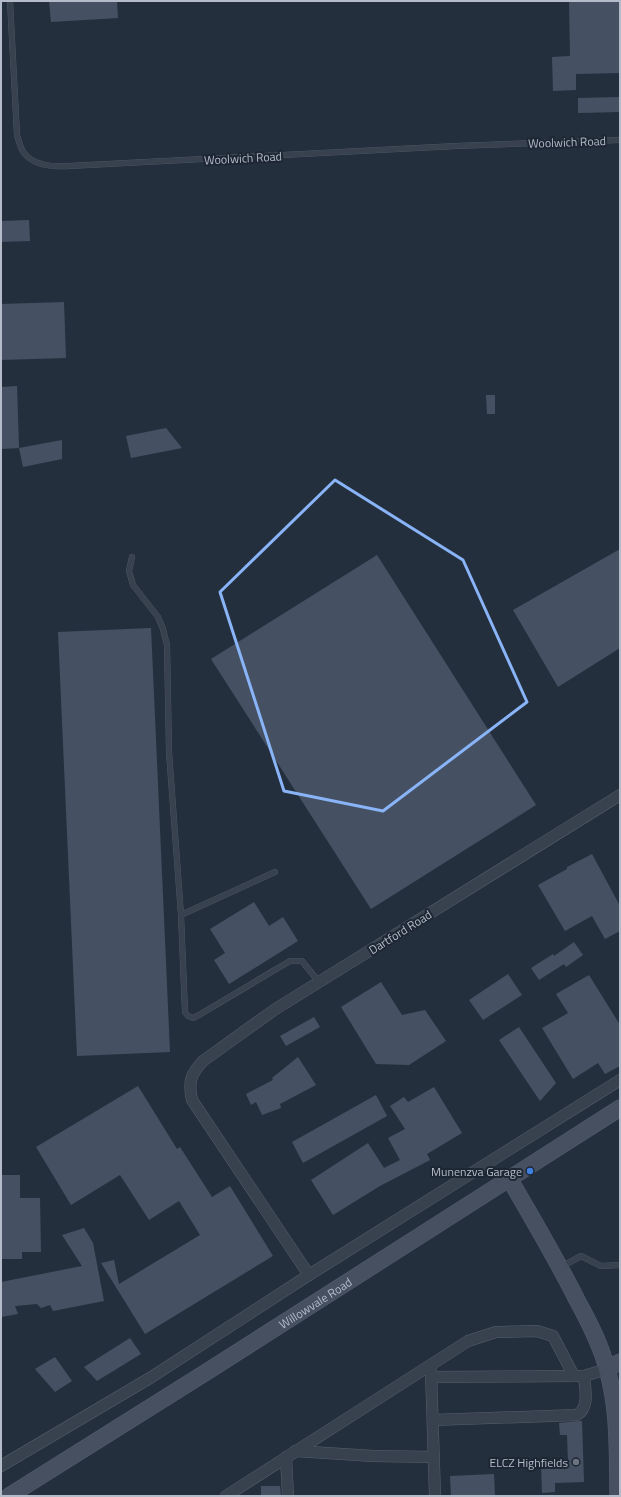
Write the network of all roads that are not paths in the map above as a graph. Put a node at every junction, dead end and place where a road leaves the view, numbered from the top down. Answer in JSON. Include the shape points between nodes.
{"nodes":[{"id":1,"x":10,"y":1,"type":"edge"},
{"id":2,"x":620,"y":140,"type":"edge"},
{"id":3,"x":132,"y":557,"type":"dead end"},
{"id":4,"x":620,"y":795,"type":"edge"},
{"id":5,"x":275,"y":872,"type":"dead end"},
{"id":6,"x":181,"y":915,"type":"junction"},
{"id":7,"x":319,"y":982,"type":"junction"},
{"id":8,"x":620,"y":1080,"type":"edge"},
{"id":9,"x":620,"y":1108,"type":"edge"},
{"id":10,"x":509,"y":1178,"type":"junction"},
{"id":11,"x":620,"y":1266,"type":"edge"},
{"id":12,"x":561,"y":1267,"type":"junction"},
{"id":13,"x":309,"y":1276,"type":"junction"},
{"id":14,"x":431,"y":1366,"type":"junction"},
{"id":15,"x":614,"y":1366,"type":"edge"},
{"id":16,"x":579,"y":1376,"type":"junction"},
{"id":17,"x":432,"y":1377,"type":"junction"},
{"id":18,"x":433,"y":1420,"type":"junction"},
{"id":19,"x":291,"y":1454,"type":"junction"},
{"id":20,"x":434,"y":1456,"type":"junction"},
{"id":21,"x":1,"y":1466,"type":"edge"},
{"id":22,"x":9,"y":1496,"type":"edge"},
{"id":23,"x":226,"y":1496,"type":"edge"},
{"id":24,"x":288,"y":1496,"type":"edge"},
{"id":25,"x":435,"y":1496,"type":"edge"},
{"id":26,"x":618,"y":1496,"type":"edge"}],
"edges":[{"from":1,"to":2,"type":"lane","name":"Woolwich Road","via":[[17,135],[24,154],[45,165],[57,167]]},
{"from":3,"to":6,"type":"lane","via":[[129,571],[133,584],[158,617],[166,646],[169,752]]},
{"from":4,"to":7,"type":"street","name":"Dartford Road"},
{"from":5,"to":6,"type":"lane"},
{"from":6,"to":7,"type":"lane","via":[[185,1012],[188,1016],[193,1018],[199,1015],[290,961],[302,961]]},
{"from":7,"to":13,"type":"street","name":"Dartford Road","via":[[274,1010],[203,1061],[194,1071],[190,1081],[192,1100]]},
{"from":8,"to":13,"type":"street"},
{"from":9,"to":10,"type":"main road","name":"Willowvale Road"},
{"from":10,"to":12,"type":"main road"},
{"from":10,"to":22,"type":"main road","name":"Willowvale Road"},
{"from":11,"to":12,"type":"lane","via":[[601,1266],[581,1256]]},
{"from":12,"to":15,"type":"main road","via":[[595,1335]]},
{"from":13,"to":21,"type":"street","via":[[150,1378]]},
{"from":14,"to":16,"type":"street","via":[[468,1341],[496,1332],[537,1331],[553,1336]]},
{"from":14,"to":17,"type":"street"},
{"from":14,"to":19,"type":"street"},
{"from":15,"to":16,"type":"street"},
{"from":15,"to":26,"type":"main road","via":[[612,1390]]},
{"from":16,"to":17,"type":"street"},
{"from":16,"to":18,"type":"street","via":[[585,1408],[578,1415]]},
{"from":17,"to":18,"type":"street"},
{"from":18,"to":20,"type":"street"},
{"from":19,"to":20,"type":"street"},
{"from":19,"to":23,"type":"street"},
{"from":19,"to":24,"type":"street"},
{"from":20,"to":25,"type":"street"}]}
